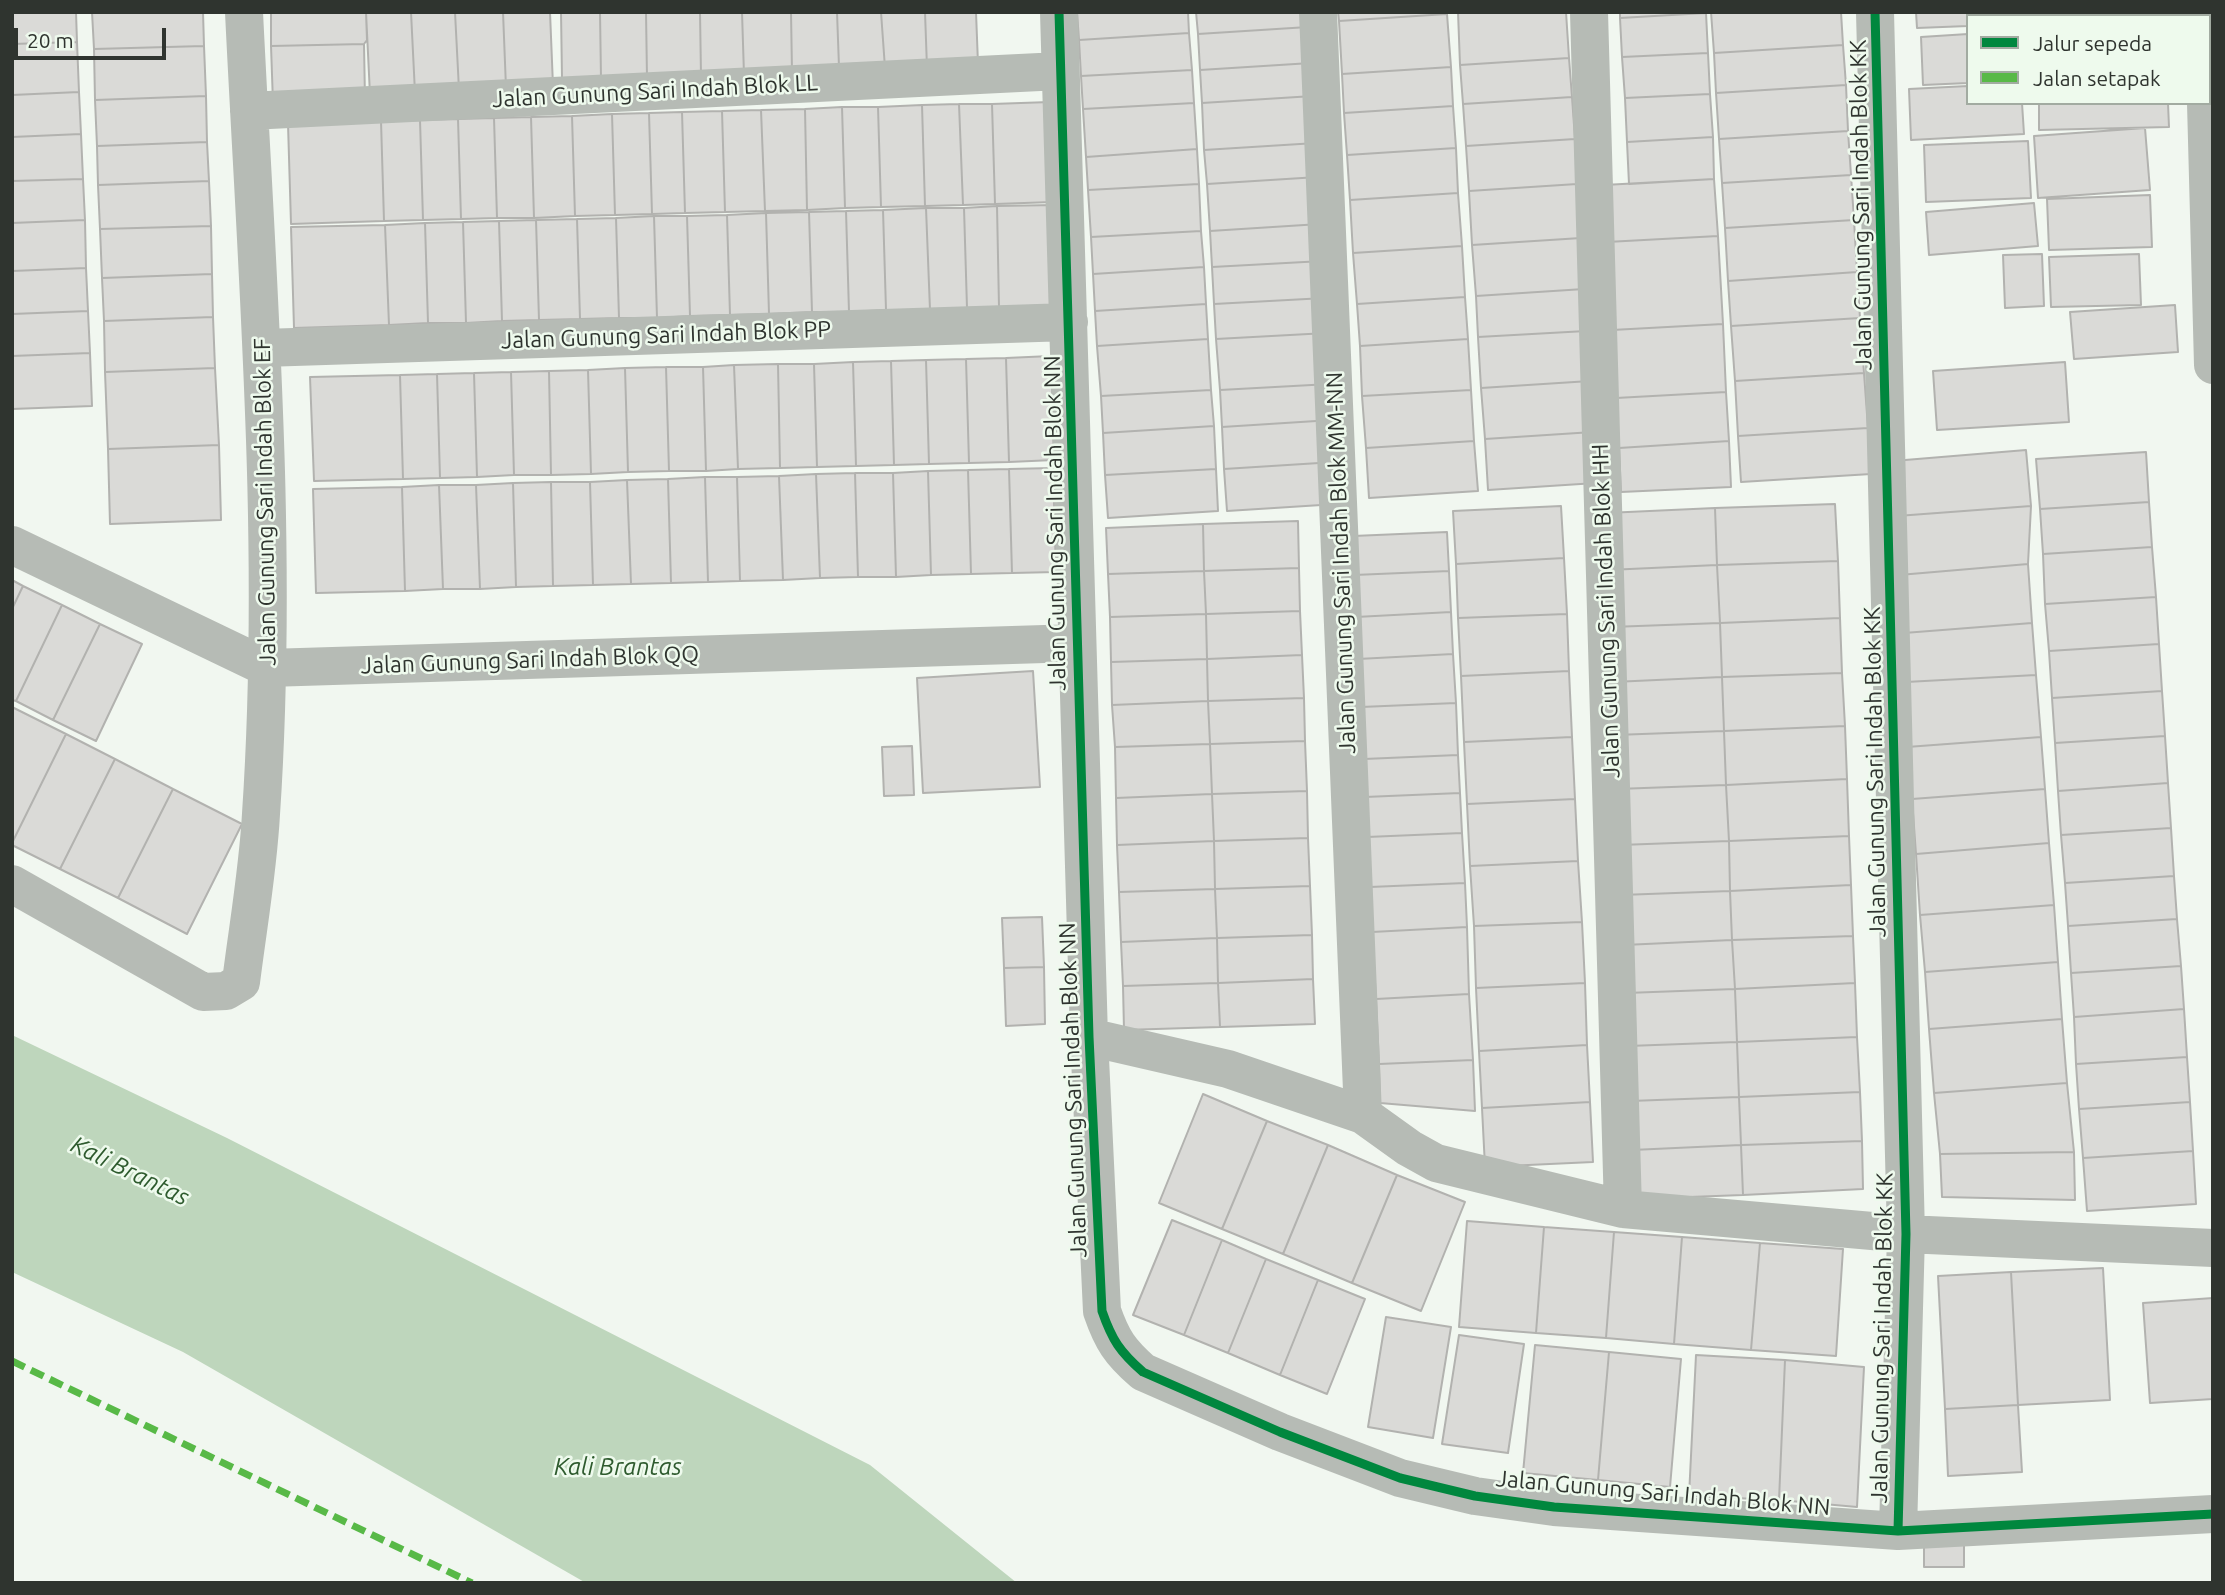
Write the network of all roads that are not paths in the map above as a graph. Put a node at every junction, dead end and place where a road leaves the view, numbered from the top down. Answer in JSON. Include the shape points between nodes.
{"nodes":[{"id":1,"x":244,"y":12,"type":"edge"},
{"id":2,"x":1059,"y":12,"type":"edge"},
{"id":3,"x":1318,"y":12,"type":"edge"},
{"id":4,"x":1589,"y":12,"type":"edge"},
{"id":5,"x":1875,"y":12,"type":"edge"},
{"id":6,"x":1060,"y":71,"type":"junction"},
{"id":7,"x":2207,"y":105,"type":"edge"},
{"id":8,"x":249,"y":110,"type":"junction"},
{"id":9,"x":1069,"y":322,"type":"junction"},
{"id":10,"x":263,"y":348,"type":"junction"},
{"id":11,"x":2213,"y":365,"type":"edge"},
{"id":12,"x":12,"y":545,"type":"edge"},
{"id":13,"x":1077,"y":643,"type":"junction"},
{"id":14,"x":268,"y":668,"type":"junction"},
{"id":15,"x":12,"y":884,"type":"edge"},
{"id":16,"x":1089,"y":1037,"type":"junction"},
{"id":17,"x":1363,"y":1115,"type":"junction"},
{"id":18,"x":1623,"y":1209,"type":"junction"},
{"id":19,"x":1906,"y":1234,"type":"junction"},
{"id":20,"x":2213,"y":1248,"type":"edge"},
{"id":21,"x":2213,"y":1514,"type":"edge"},
{"id":22,"x":1898,"y":1531,"type":"junction"}],
"edges":[{"from":1,"to":8,"type":"street","name":"Jalan Gunung Sari Indah Blok EF"},
{"from":2,"to":6,"type":"street","name":"Jalan Gunung Sari Indah Blok NN"},
{"from":3,"to":17,"type":"street","name":"Jalan Gunung Sari Indah Blok MM-NN"},
{"from":4,"to":18,"type":"street","name":"Jalan Gunung Sari Indah Blok HH"},
{"from":5,"to":19,"type":"street","name":"Jalan Gunung Sari Indah Blok KK"},
{"from":6,"to":8,"type":"street","name":"Jalan Gunung Sari Indah Blok LL"},
{"from":6,"to":9,"type":"street","name":"Jalan Gunung Sari Indah Blok NN"},
{"from":7,"to":11,"type":"street"},
{"from":8,"to":10,"type":"street","name":"Jalan Gunung Sari Indah Blok EF"},
{"from":9,"to":10,"type":"street","name":"Jalan Gunung Sari Indah Blok PP"},
{"from":9,"to":13,"type":"street","name":"Jalan Gunung Sari Indah Blok NN"},
{"from":10,"to":14,"type":"street","name":"Jalan Gunung Sari Indah Blok EF"},
{"from":12,"to":14,"type":"street","name":"Jalan Gunung Sari Indah Blok QQ"},
{"from":13,"to":14,"type":"street","name":"Jalan Gunung Sari Indah Blok QQ"},
{"from":13,"to":16,"type":"street","name":"Jalan Gunung Sari Indah Blok NN"},
{"from":14,"to":15,"type":"street","name":"Jalan Gunung Sari Indah Blok EF","via":[[261,816],[241,982],[219,989]]},
{"from":16,"to":17,"type":"street","via":[[1228,1069]]},
{"from":16,"to":22,"type":"street","name":"Jalan Gunung Sari Indah Blok NN","via":[[1102,1311],[1113,1341],[1143,1373],[1400,1478],[1475,1496],[1554,1507]]},
{"from":17,"to":18,"type":"street","via":[[1436,1163]]},
{"from":18,"to":19,"type":"street"},
{"from":19,"to":20,"type":"street"},
{"from":19,"to":22,"type":"street","name":"Jalan Gunung Sari Indah Blok KK"},
{"from":21,"to":22,"type":"street","name":"Jalan Gunung Sari Indah Blok NN"}]}
